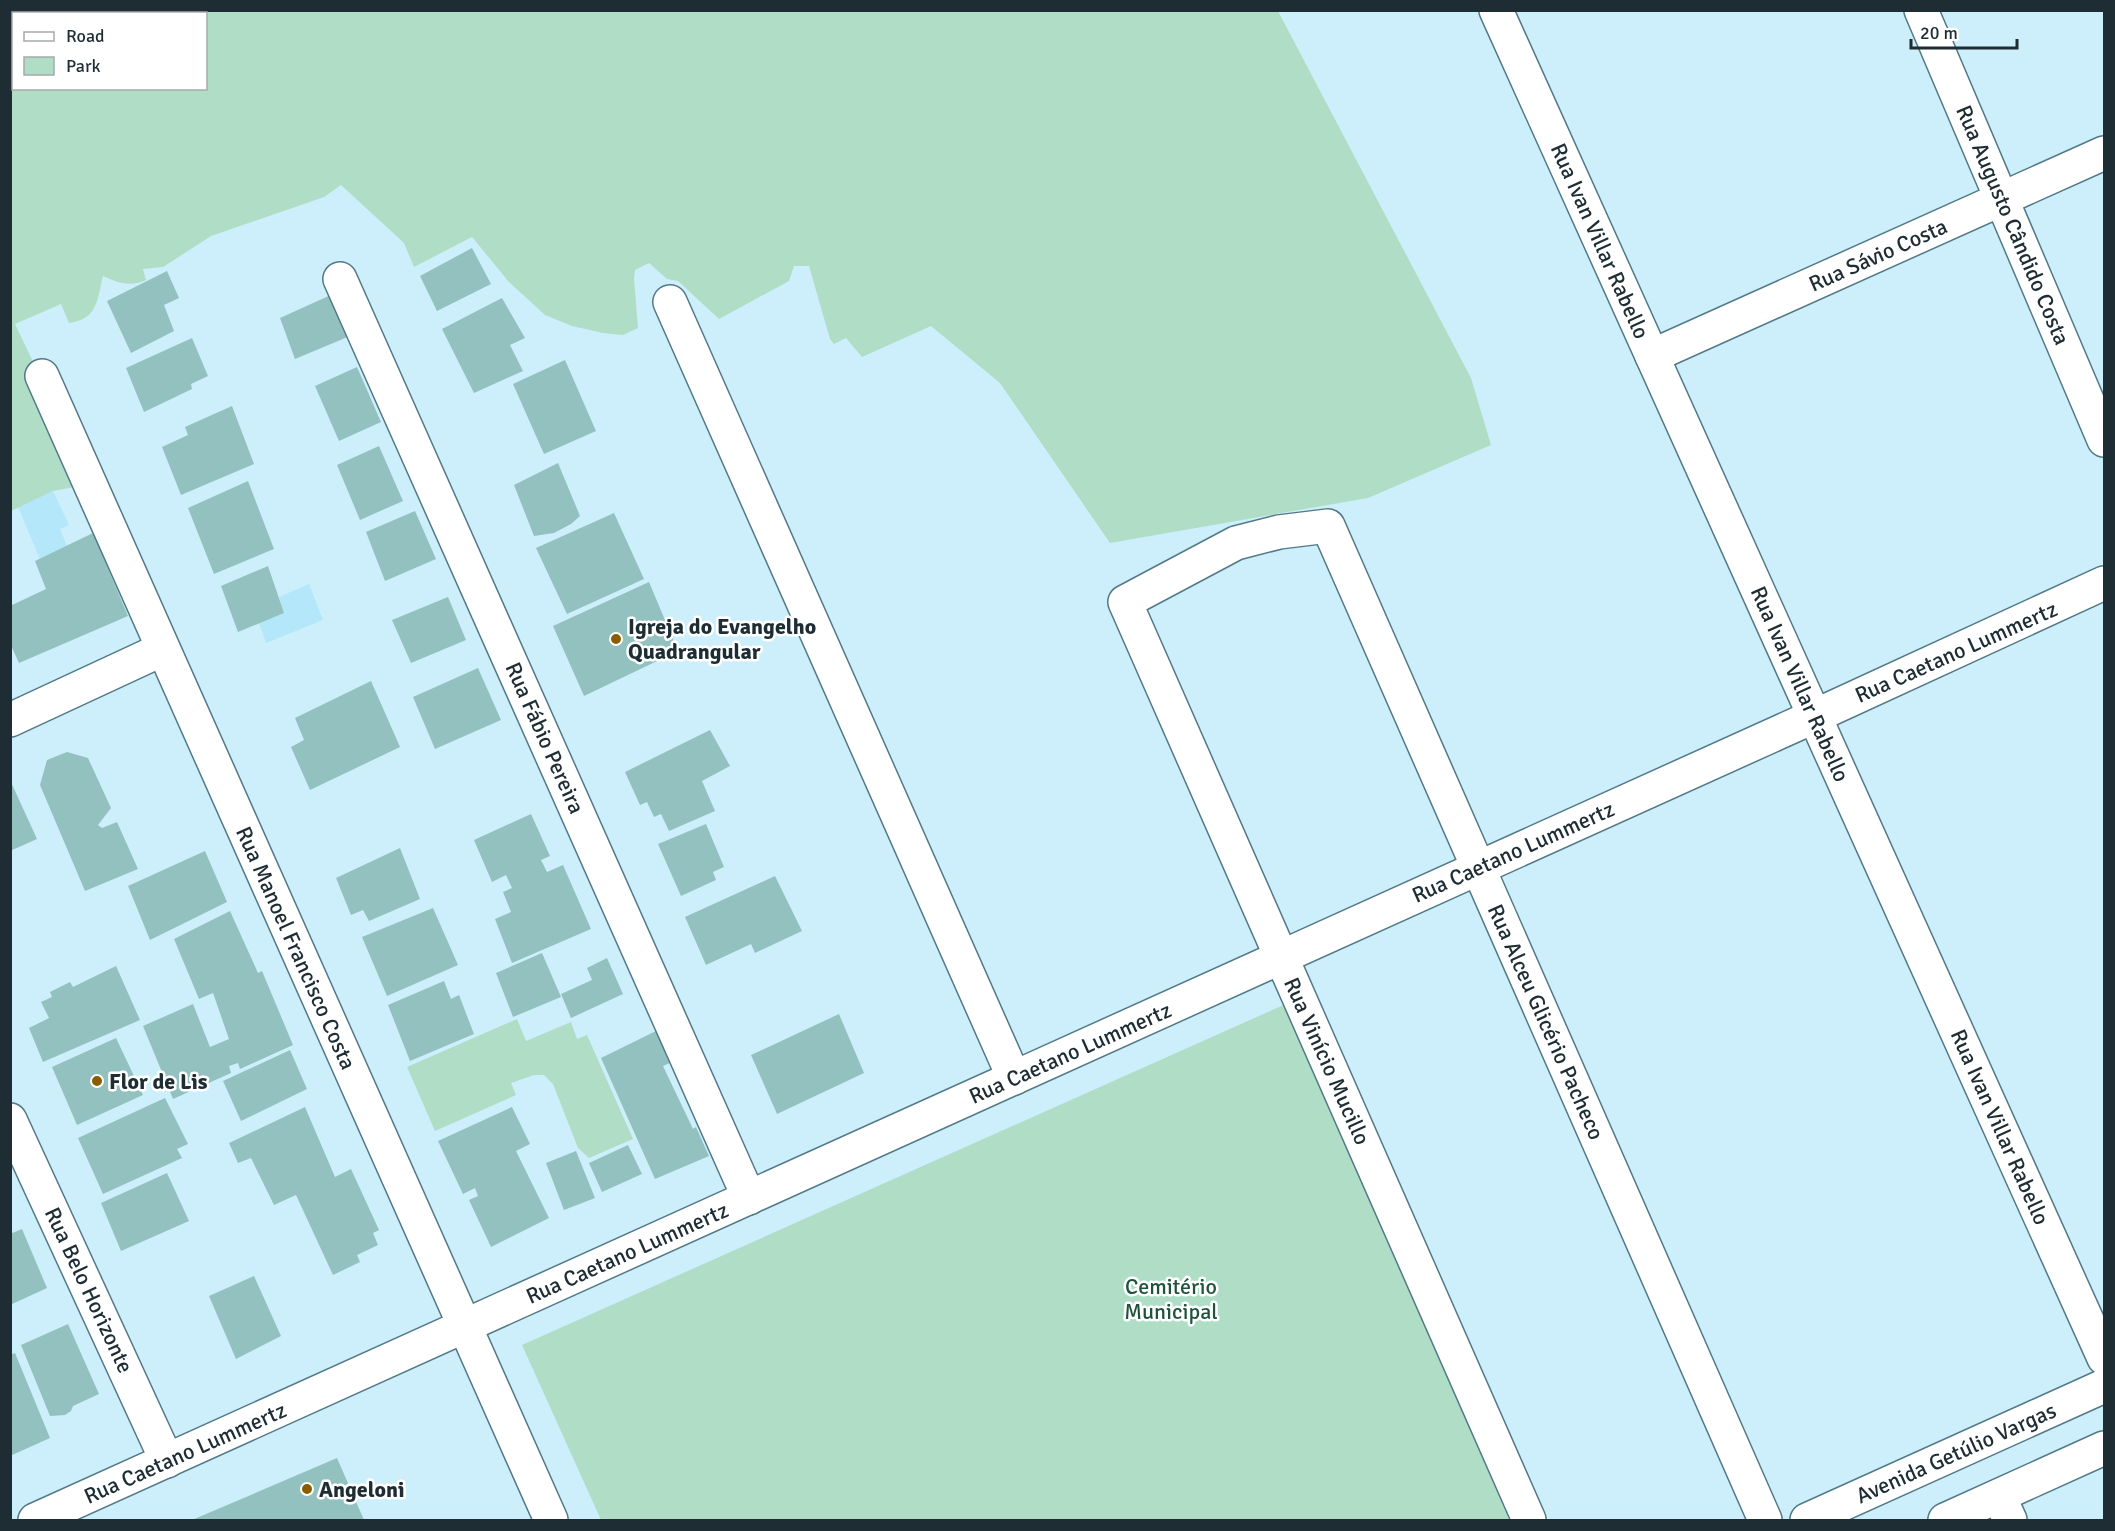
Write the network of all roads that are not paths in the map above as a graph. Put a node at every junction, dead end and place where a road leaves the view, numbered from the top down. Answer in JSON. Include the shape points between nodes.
{"nodes":[{"id":1,"x":1496,"y":10,"type":"edge"},
{"id":2,"x":1921,"y":10,"type":"edge"},
{"id":3,"x":2104,"y":153,"type":"edge"},
{"id":4,"x":2002,"y":199,"type":"junction"},
{"id":5,"x":340,"y":279,"type":"dead end"},
{"id":6,"x":670,"y":302,"type":"dead end"},
{"id":7,"x":1652,"y":356,"type":"junction"},
{"id":8,"x":42,"y":376,"type":"dead end"},
{"id":9,"x":2104,"y":440,"type":"edge"},
{"id":10,"x":2104,"y":583,"type":"edge"},
{"id":11,"x":1125,"y":602,"type":"joint"},
{"id":12,"x":163,"y":649,"type":"junction"},
{"id":13,"x":1815,"y":716,"type":"junction"},
{"id":14,"x":10,"y":720,"type":"edge"},
{"id":15,"x":1479,"y":868,"type":"junction"},
{"id":16,"x":1281,"y":957,"type":"junction"},
{"id":17,"x":1014,"y":1078,"type":"junction"},
{"id":18,"x":10,"y":1120,"type":"edge"},
{"id":19,"x":749,"y":1198,"type":"junction"},
{"id":20,"x":464,"y":1326,"type":"junction"},
{"id":21,"x":2104,"y":1358,"type":"edge"},
{"id":22,"x":2104,"y":1386,"type":"edge"},
{"id":23,"x":2104,"y":1448,"type":"edge"},
{"id":24,"x":167,"y":1461,"type":"junction"},
{"id":25,"x":2005,"y":1508,"type":"edge"},
{"id":26,"x":35,"y":1521,"type":"edge"},
{"id":27,"x":551,"y":1521,"type":"edge"},
{"id":28,"x":1529,"y":1521,"type":"edge"},
{"id":29,"x":1766,"y":1521,"type":"edge"},
{"id":30,"x":1807,"y":1521,"type":"edge"},
{"id":31,"x":1945,"y":1521,"type":"edge"}],
"edges":[{"from":1,"to":7,"type":"street","name":"Rua Ivan Villar Rabello"},
{"from":2,"to":4,"type":"street","name":"Rua Augusto Cândido Costa"},
{"from":3,"to":4,"type":"street","name":"Rua Sávio Costa"},
{"from":4,"to":7,"type":"street","name":"Rua Sávio Costa"},
{"from":4,"to":9,"type":"street","name":"Rua Augusto Cândido Costa"},
{"from":5,"to":19,"type":"street","name":"Rua Fábio Pereira"},
{"from":6,"to":17,"type":"street"},
{"from":7,"to":13,"type":"street","name":"Rua Ivan Villar Rabello"},
{"from":8,"to":12,"type":"street","name":"Rua Manoel Francisco Costa"},
{"from":10,"to":13,"type":"street","name":"Rua Caetano Lummertz"},
{"from":11,"to":15,"type":"street","name":"Rua Alceu Glicério Pacheco","via":[[1236,543],[1279,532],[1328,526]]},
{"from":11,"to":16,"type":"street","name":"Rua Vinício Mucillo"},
{"from":12,"to":14,"type":"street"},
{"from":12,"to":20,"type":"street","name":"Rua Manoel Francisco Costa"},
{"from":13,"to":15,"type":"street","name":"Rua Caetano Lummertz"},
{"from":13,"to":21,"type":"street","name":"Rua Ivan Villar Rabello"},
{"from":15,"to":16,"type":"street","name":"Rua Caetano Lummertz"},
{"from":15,"to":29,"type":"street","name":"Rua Alceu Glicério Pacheco"},
{"from":16,"to":17,"type":"street","name":"Rua Caetano Lummertz"},
{"from":16,"to":28,"type":"street","name":"Rua Vinício Mucillo"},
{"from":17,"to":19,"type":"street","name":"Rua Caetano Lummertz"},
{"from":18,"to":24,"type":"street","name":"Rua Belo Horizonte"},
{"from":19,"to":20,"type":"street","name":"Rua Caetano Lummertz"},
{"from":20,"to":24,"type":"street","name":"Rua Caetano Lummertz"},
{"from":20,"to":27,"type":"street","name":"Rua Manoel Francisco Costa"},
{"from":22,"to":30,"type":"street","name":"Avenida Getúlio Vargas"},
{"from":23,"to":25,"type":"street"},
{"from":24,"to":26,"type":"street","name":"Rua Caetano Lummertz"},
{"from":25,"to":31,"type":"street"}]}
